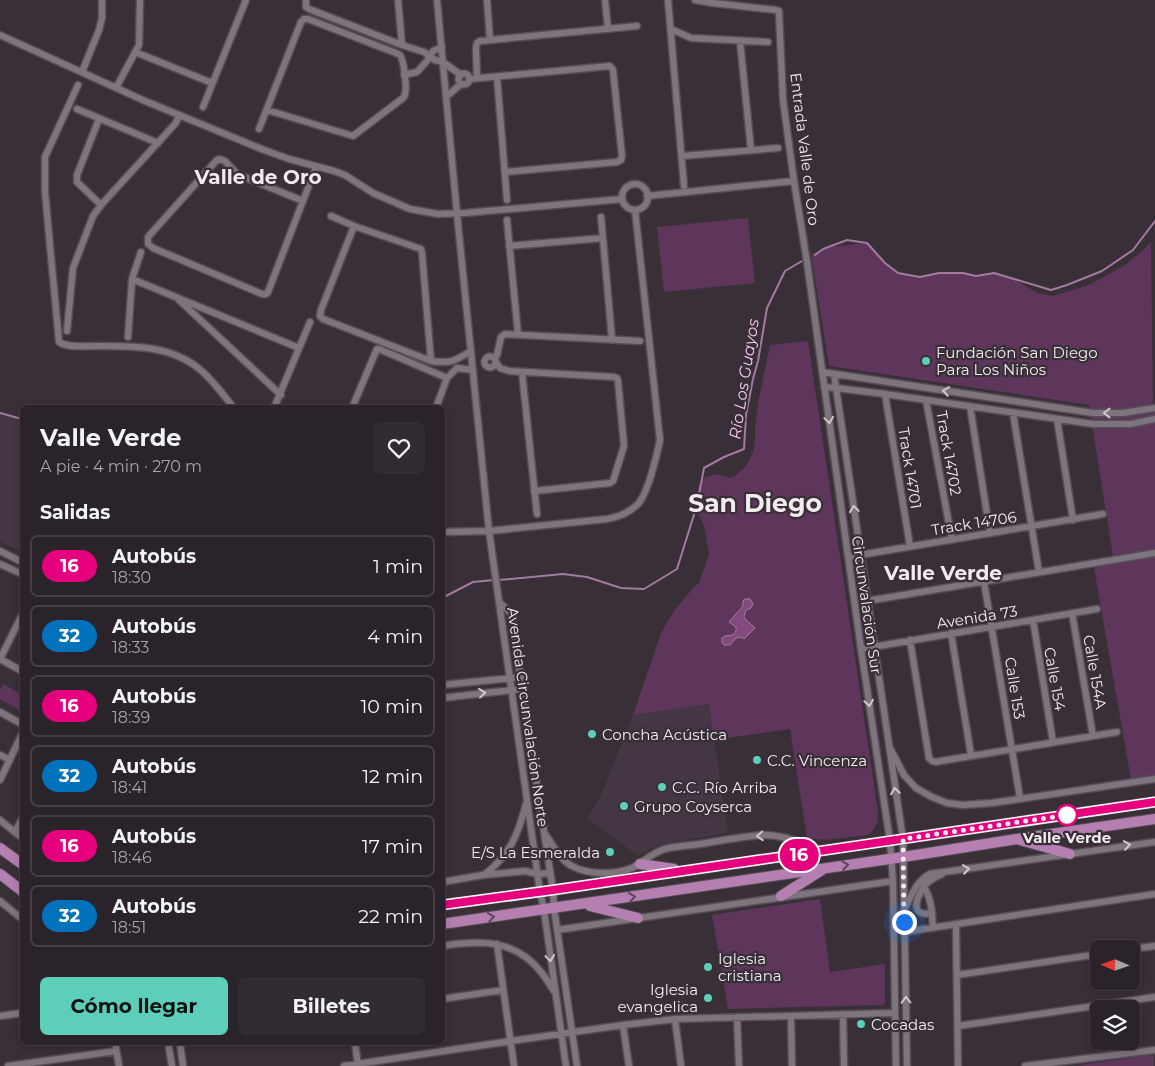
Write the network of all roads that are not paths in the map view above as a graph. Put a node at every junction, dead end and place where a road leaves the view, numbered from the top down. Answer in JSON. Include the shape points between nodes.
{"nodes":[{"id":1,"x":102,"y":0,"type":"edge"},
{"id":2,"x":140,"y":0,"type":"edge"},
{"id":3,"x":246,"y":0,"type":"edge"},
{"id":4,"x":398,"y":0,"type":"edge"},
{"id":5,"x":437,"y":0,"type":"edge"},
{"id":6,"x":486,"y":0,"type":"edge"},
{"id":7,"x":605,"y":0,"type":"edge"},
{"id":8,"x":668,"y":0,"type":"edge"},
{"id":9,"x":695,"y":0,"type":"edge"},
{"id":10,"x":306,"y":4,"type":"edge"},
{"id":11,"x":637,"y":26,"type":"dead end"},
{"id":12,"x":608,"y":29,"type":"junction"},
{"id":13,"x":671,"y":29,"type":"junction"},
{"id":14,"x":0,"y":35,"type":"edge"},
{"id":15,"x":490,"y":40,"type":"junction"},
{"id":16,"x":740,"y":41,"type":"junction"},
{"id":17,"x":768,"y":42,"type":"dead end"},
{"id":18,"x":402,"y":45,"type":"junction"},
{"id":19,"x":442,"y":47,"type":"junction"},
{"id":20,"x":135,"y":52,"type":"junction"},
{"id":21,"x":431,"y":56,"type":"junction"},
{"id":22,"x":443,"y":62,"type":"junction"},
{"id":23,"x":82,"y":72,"type":"junction"},
{"id":24,"x":404,"y":75,"type":"junction"},
{"id":25,"x":461,"y":75,"type":"junction"},
{"id":26,"x":497,"y":77,"type":"junction"},
{"id":27,"x":477,"y":78,"type":"junction"},
{"id":28,"x":469,"y":79,"type":"junction"},
{"id":29,"x":212,"y":83,"type":"junction"},
{"id":30,"x":461,"y":84,"type":"junction"},
{"id":31,"x":78,"y":85,"type":"dead end"},
{"id":32,"x":116,"y":88,"type":"junction"},
{"id":33,"x":446,"y":97,"type":"junction"},
{"id":34,"x":203,"y":107,"type":"dead end"},
{"id":35,"x":77,"y":110,"type":"dead end"},
{"id":36,"x":267,"y":110,"type":"junction"},
{"id":37,"x":180,"y":115,"type":"junction"},
{"id":38,"x":99,"y":119,"type":"junction"},
{"id":39,"x":259,"y":129,"type":"dead end"},
{"id":40,"x":158,"y":143,"type":"junction"},
{"id":41,"x":778,"y":148,"type":"dead end"},
{"id":42,"x":751,"y":150,"type":"junction"},
{"id":43,"x":682,"y":156,"type":"junction"},
{"id":44,"x":316,"y":166,"type":"junction"},
{"id":45,"x":505,"y":172,"type":"junction"},
{"id":46,"x":794,"y":181,"type":"junction"},
{"id":47,"x":684,"y":186,"type":"dead end"},
{"id":48,"x":647,"y":196,"type":"junction"},
{"id":49,"x":622,"y":199,"type":"junction"},
{"id":50,"x":507,"y":200,"type":"dead end"},
{"id":51,"x":303,"y":201,"type":"junction"},
{"id":52,"x":101,"y":205,"type":"junction"},
{"id":53,"x":635,"y":210,"type":"junction"},
{"id":54,"x":457,"y":214,"type":"junction"},
{"id":55,"x":331,"y":216,"type":"dead end"},
{"id":56,"x":601,"y":217,"type":"dead end"},
{"id":57,"x":507,"y":220,"type":"dead end"},
{"id":58,"x":354,"y":226,"type":"junction"},
{"id":59,"x":603,"y":238,"type":"junction"},
{"id":60,"x":510,"y":246,"type":"junction"},
{"id":61,"x":141,"y":252,"type":"dead end"},
{"id":62,"x":132,"y":279,"type":"junction"},
{"id":63,"x":175,"y":296,"type":"junction"},
{"id":64,"x":310,"y":322,"type":"dead end"},
{"id":65,"x":67,"y":331,"type":"dead end"},
{"id":66,"x":518,"y":334,"type":"junction"},
{"id":67,"x":128,"y":338,"type":"dead end"},
{"id":68,"x":612,"y":339,"type":"junction"},
{"id":69,"x":640,"y":341,"type":"dead end"},
{"id":70,"x":299,"y":348,"type":"junction"},
{"id":71,"x":471,"y":351,"type":"junction"},
{"id":72,"x":431,"y":361,"type":"junction"},
{"id":73,"x":455,"y":361,"type":"junction"},
{"id":74,"x":495,"y":361,"type":"junction"},
{"id":75,"x":473,"y":367,"type":"junction"},
{"id":76,"x":457,"y":368,"type":"junction"},
{"id":77,"x":822,"y":372,"type":"junction"},
{"id":78,"x":522,"y":373,"type":"junction"},
{"id":79,"x":834,"y":374,"type":"junction"},
{"id":80,"x":447,"y":378,"type":"junction"},
{"id":81,"x":824,"y":387,"type":"junction"},
{"id":82,"x":836,"y":388,"type":"junction"},
{"id":83,"x":885,"y":394,"type":"junction"},
{"id":84,"x":281,"y":395,"type":"junction"},
{"id":85,"x":926,"y":400,"type":"junction"},
{"id":86,"x":231,"y":405,"type":"edge"},
{"id":87,"x":276,"y":405,"type":"edge"},
{"id":88,"x":353,"y":405,"type":"edge"},
{"id":89,"x":437,"y":405,"type":"edge"},
{"id":90,"x":970,"y":406,"type":"junction"},
{"id":91,"x":1155,"y":408,"type":"edge"},
{"id":92,"x":1014,"y":412,"type":"junction"},
{"id":93,"x":1057,"y":419,"type":"junction"},
{"id":94,"x":1155,"y":420,"type":"edge"},
{"id":95,"x":534,"y":491,"type":"junction"},
{"id":96,"x":537,"y":514,"type":"dead end"},
{"id":97,"x":1103,"y":514,"type":"dead end"},
{"id":98,"x":1073,"y":520,"type":"junction"},
{"id":99,"x":1032,"y":526,"type":"junction"},
{"id":100,"x":489,"y":531,"type":"junction"},
{"id":101,"x":445,"y":532,"type":"edge"},
{"id":102,"x":990,"y":533,"type":"junction"},
{"id":103,"x":952,"y":540,"type":"junction"},
{"id":104,"x":910,"y":546,"type":"junction"},
{"id":105,"x":0,"y":552,"type":"edge"},
{"id":106,"x":1155,"y":553,"type":"edge"},
{"id":107,"x":860,"y":555,"type":"junction"},
{"id":108,"x":848,"y":557,"type":"junction"},
{"id":109,"x":20,"y":561,"type":"edge"},
{"id":110,"x":0,"y":564,"type":"edge"},
{"id":111,"x":1039,"y":572,"type":"junction"},
{"id":112,"x":20,"y":573,"type":"edge"},
{"id":113,"x":984,"y":582,"type":"junction"},
{"id":114,"x":868,"y":601,"type":"junction"},
{"id":115,"x":499,"y":602,"type":"junction"},
{"id":116,"x":1097,"y":609,"type":"dead end"},
{"id":117,"x":1072,"y":613,"type":"junction"},
{"id":118,"x":1033,"y":620,"type":"junction"},
{"id":119,"x":20,"y":624,"type":"edge"},
{"id":120,"x":992,"y":627,"type":"junction"},
{"id":121,"x":951,"y":634,"type":"junction"},
{"id":122,"x":910,"y":640,"type":"junction"},
{"id":123,"x":873,"y":646,"type":"junction"},
{"id":124,"x":861,"y":649,"type":"junction"},
{"id":125,"x":20,"y":670,"type":"edge"},
{"id":126,"x":521,"y":677,"type":"junction"},
{"id":127,"x":510,"y":678,"type":"junction"},
{"id":128,"x":445,"y":685,"type":"edge"},
{"id":129,"x":522,"y":689,"type":"junction"},
{"id":130,"x":512,"y":690,"type":"junction"},
{"id":131,"x":445,"y":698,"type":"edge"},
{"id":132,"x":0,"y":712,"type":"edge"},
{"id":133,"x":20,"y":723,"type":"edge"},
{"id":134,"x":1117,"y":732,"type":"dead end"},
{"id":135,"x":1093,"y":736,"type":"junction"},
{"id":136,"x":20,"y":738,"type":"edge"},
{"id":137,"x":888,"y":742,"type":"junction"},
{"id":138,"x":1053,"y":742,"type":"junction"},
{"id":139,"x":1012,"y":748,"type":"junction"},
{"id":140,"x":0,"y":755,"type":"edge"},
{"id":141,"x":971,"y":755,"type":"junction"},
{"id":142,"x":10,"y":760,"type":"junction"},
{"id":143,"x":1155,"y":779,"type":"edge"},
{"id":144,"x":0,"y":780,"type":"edge"},
{"id":145,"x":1020,"y":798,"type":"junction"},
{"id":146,"x":528,"y":800,"type":"junction"},
{"id":147,"x":1155,"y":802,"type":"edge"},
{"id":148,"x":1155,"y":819,"type":"edge"},
{"id":149,"x":0,"y":820,"type":"edge"},
{"id":150,"x":20,"y":823,"type":"edge"},
{"id":151,"x":15,"y":832,"type":"junction"},
{"id":152,"x":544,"y":833,"type":"junction"},
{"id":153,"x":20,"y":836,"type":"edge"},
{"id":154,"x":903,"y":839,"type":"junction"},
{"id":155,"x":1017,"y":839,"type":"junction"},
{"id":156,"x":890,"y":841,"type":"junction"},
{"id":157,"x":1155,"y":842,"type":"edge"},
{"id":158,"x":0,"y":848,"type":"edge"},
{"id":159,"x":823,"y":851,"type":"junction"},
{"id":160,"x":1070,"y":854,"type":"junction"},
{"id":161,"x":903,"y":857,"type":"junction"},
{"id":162,"x":891,"y":859,"type":"junction"},
{"id":163,"x":20,"y":863,"type":"edge"},
{"id":164,"x":640,"y":864,"type":"junction"},
{"id":165,"x":826,"y":868,"type":"junction"},
{"id":166,"x":684,"y":870,"type":"junction"},
{"id":167,"x":946,"y":872,"type":"junction"},
{"id":168,"x":550,"y":873,"type":"junction"},
{"id":169,"x":0,"y":874,"type":"edge"},
{"id":170,"x":538,"y":874,"type":"junction"},
{"id":171,"x":483,"y":875,"type":"junction"},
{"id":172,"x":445,"y":881,"type":"edge"},
{"id":173,"x":893,"y":881,"type":"junction"},
{"id":174,"x":924,"y":887,"type":"junction"},
{"id":175,"x":20,"y":889,"type":"edge"},
{"id":176,"x":553,"y":890,"type":"junction"},
{"id":177,"x":540,"y":892,"type":"junction"},
{"id":178,"x":1155,"y":894,"type":"edge"},
{"id":179,"x":781,"y":896,"type":"junction"},
{"id":180,"x":0,"y":901,"type":"edge"},
{"id":181,"x":584,"y":904,"type":"junction"},
{"id":182,"x":445,"y":905,"type":"edge"},
{"id":183,"x":549,"y":909,"type":"junction"},
{"id":184,"x":917,"y":909,"type":"junction"},
{"id":185,"x":904,"y":910,"type":"junction"},
{"id":186,"x":932,"y":913,"type":"junction"},
{"id":187,"x":20,"y":916,"type":"edge"},
{"id":188,"x":638,"y":918,"type":"junction"},
{"id":189,"x":445,"y":924,"type":"edge"},
{"id":190,"x":956,"y":924,"type":"junction"},
{"id":191,"x":933,"y":928,"type":"junction"},
{"id":192,"x":557,"y":930,"type":"junction"},
{"id":193,"x":904,"y":932,"type":"junction"},
{"id":194,"x":497,"y":944,"type":"junction"},
{"id":195,"x":445,"y":946,"type":"edge"},
{"id":196,"x":1155,"y":946,"type":"edge"},
{"id":197,"x":1140,"y":948,"type":"edge"},
{"id":198,"x":1090,"y":955,"type":"edge"},
{"id":199,"x":957,"y":975,"type":"junction"},
{"id":200,"x":504,"y":990,"type":"junction"},
{"id":201,"x":555,"y":993,"type":"junction"},
{"id":202,"x":1155,"y":997,"type":"edge"},
{"id":203,"x":445,"y":999,"type":"edge"},
{"id":204,"x":20,"y":1013,"type":"edge"},
{"id":205,"x":895,"y":1013,"type":"junction"},
{"id":206,"x":843,"y":1015,"type":"junction"},
{"id":207,"x":0,"y":1016,"type":"edge"},
{"id":208,"x":791,"y":1016,"type":"junction"},
{"id":209,"x":737,"y":1017,"type":"junction"},
{"id":210,"x":675,"y":1019,"type":"junction"},
{"id":211,"x":624,"y":1025,"type":"junction"},
{"id":212,"x":958,"y":1026,"type":"junction"},
{"id":213,"x":572,"y":1032,"type":"junction"},
{"id":214,"x":562,"y":1034,"type":"junction"},
{"id":215,"x":511,"y":1041,"type":"junction"},
{"id":216,"x":115,"y":1045,"type":"edge"},
{"id":217,"x":168,"y":1045,"type":"edge"},
{"id":218,"x":180,"y":1045,"type":"edge"},
{"id":219,"x":355,"y":1045,"type":"edge"},
{"id":220,"x":1155,"y":1050,"type":"edge"},
{"id":221,"x":116,"y":1051,"type":"junction"},
{"id":222,"x":358,"y":1065,"type":"edge"},
{"id":223,"x":8,"y":1066,"type":"edge"},
{"id":224,"x":119,"y":1066,"type":"edge"},
{"id":225,"x":172,"y":1066,"type":"edge"},
{"id":226,"x":183,"y":1066,"type":"edge"},
{"id":227,"x":344,"y":1066,"type":"edge"},
{"id":228,"x":514,"y":1066,"type":"edge"},
{"id":229,"x":566,"y":1066,"type":"edge"},
{"id":230,"x":577,"y":1066,"type":"edge"},
{"id":231,"x":629,"y":1066,"type":"edge"},
{"id":232,"x":681,"y":1066,"type":"edge"},
{"id":233,"x":739,"y":1066,"type":"edge"},
{"id":234,"x":792,"y":1066,"type":"edge"},
{"id":235,"x":844,"y":1066,"type":"edge"},
{"id":236,"x":896,"y":1066,"type":"edge"},
{"id":237,"x":907,"y":1066,"type":"edge"},
{"id":238,"x":958,"y":1066,"type":"edge"},
{"id":239,"x":1025,"y":1066,"type":"edge"}],
"edges":[{"from":1,"to":23,"type":"street","via":[[99,30]]},
{"from":2,"to":20,"type":"street","via":[[139,45]]},
{"from":3,"to":29,"type":"street"},
{"from":4,"to":18,"type":"street"},
{"from":5,"to":19,"type":"street"},
{"from":6,"to":15,"type":"street"},
{"from":7,"to":12,"type":"street"},
{"from":8,"to":13,"type":"street"},
{"from":9,"to":46,"type":"street","name":"Entrada Valle de Oro","via":[[778,11]]},
{"from":10,"to":18,"type":"street"},
{"from":11,"to":12,"type":"street"},
{"from":12,"to":15,"type":"street"},
{"from":13,"to":16,"type":"street","via":[[691,38]]},
{"from":13,"to":43,"type":"street"},
{"from":14,"to":23,"type":"street"},
{"from":15,"to":27,"type":"street","via":[[477,43]]},
{"from":16,"to":17,"type":"street"},
{"from":16,"to":42,"type":"street"},
{"from":18,"to":21,"type":"street"},
{"from":19,"to":21,"type":"street","via":[[433,51]]},
{"from":19,"to":22,"type":"street"},
{"from":20,"to":29,"type":"street"},
{"from":20,"to":32,"type":"street"},
{"from":21,"to":22,"type":"street"},
{"from":21,"to":24,"type":"street","via":[[417,72]]},
{"from":22,"to":25,"type":"street"},
{"from":22,"to":33,"type":"street"},
{"from":23,"to":32,"type":"street"},
{"from":24,"to":36,"type":"street","via":[[403,98],[353,136]]},
{"from":24,"to":36,"type":"street","via":[[400,56],[396,53],[304,20]]},
{"from":25,"to":28,"type":"street","via":[[467,75]]},
{"from":25,"to":30,"type":"street","via":[[458,79]]},
{"from":26,"to":27,"type":"street"},
{"from":26,"to":45,"type":"street"},
{"from":26,"to":45,"type":"street","via":[[610,66],[614,70],[622,156],[618,162]]},
{"from":27,"to":28,"type":"street"},
{"from":28,"to":30,"type":"street","via":[[466,84]]},
{"from":29,"to":34,"type":"street"},
{"from":30,"to":33,"type":"street"},
{"from":31,"to":86,"type":"street","via":[[46,158],[45,192],[59,342],[169,352],[203,372]]},
{"from":32,"to":37,"type":"street"},
{"from":33,"to":54,"type":"street"},
{"from":35,"to":38,"type":"street"},
{"from":36,"to":39,"type":"street"},
{"from":37,"to":40,"type":"street"},
{"from":37,"to":44,"type":"street","via":[[264,150]]},
{"from":38,"to":40,"type":"street"},
{"from":38,"to":52,"type":"street","via":[[77,182]]},
{"from":40,"to":52,"type":"street"},
{"from":41,"to":42,"type":"street"},
{"from":42,"to":43,"type":"street"},
{"from":43,"to":47,"type":"street"},
{"from":44,"to":51,"type":"street"},
{"from":44,"to":54,"type":"street","via":[[345,176],[410,209]]},
{"from":45,"to":50,"type":"street"},
{"from":46,"to":48,"type":"street"},
{"from":46,"to":77,"type":"street","name":"Entrada Valle de Oro"},
{"from":48,"to":49,"type":"street","via":[[641,186],[633,184],[626,188]]},
{"from":48,"to":53,"type":"street","via":[[643,207]]},
{"from":49,"to":53,"type":"street","via":[[625,206]]},
{"from":49,"to":54,"type":"street"},
{"from":51,"to":51,"type":"street","via":[[238,174],[220,159],[148,237],[148,244],[266,294]]},
{"from":52,"to":65,"type":"street","via":[[93,216],[73,268]]},
{"from":53,"to":100,"type":"street","via":[[660,440],[649,483],[640,502],[619,517]]},
{"from":54,"to":71,"type":"street"},
{"from":55,"to":58,"type":"street"},
{"from":56,"to":59,"type":"street"},
{"from":57,"to":60,"type":"street"},
{"from":58,"to":72,"type":"street","via":[[421,249]]},
{"from":58,"to":72,"type":"street","via":[[320,316]]},
{"from":59,"to":60,"type":"street"},
{"from":59,"to":68,"type":"street"},
{"from":60,"to":66,"type":"street"},
{"from":61,"to":62,"type":"street"},
{"from":62,"to":63,"type":"street"},
{"from":62,"to":67,"type":"street"},
{"from":63,"to":70,"type":"street"},
{"from":63,"to":84,"type":"street"},
{"from":64,"to":70,"type":"street"},
{"from":66,"to":68,"type":"street"},
{"from":66,"to":74,"type":"street","via":[[501,337]]},
{"from":68,"to":69,"type":"street"},
{"from":70,"to":84,"type":"street"},
{"from":71,"to":73,"type":"street"},
{"from":71,"to":75,"type":"street"},
{"from":72,"to":73,"type":"street"},
{"from":73,"to":76,"type":"street"},
{"from":74,"to":75,"type":"street","via":[[489,356],[484,363]]},
{"from":74,"to":78,"type":"street","via":[[505,371]]},
{"from":75,"to":76,"type":"street"},
{"from":75,"to":100,"type":"street"},
{"from":76,"to":80,"type":"street"},
{"from":77,"to":79,"type":"street"},
{"from":77,"to":81,"type":"street","name":"Circunvalación Sur"},
{"from":78,"to":95,"type":"street"},
{"from":78,"to":95,"type":"street","via":[[614,377],[618,381],[624,446],[613,481]]},
{"from":79,"to":82,"type":"street","name":"Circunvalación Sur"},
{"from":91,"to":79,"type":"street","one_way":true,"via":[[1093,413]]},
{"from":80,"to":88,"type":"street","via":[[379,349]]},
{"from":80,"to":89,"type":"street"},
{"from":81,"to":82,"type":"street"},
{"from":81,"to":108,"type":"street","name":"Circunvalación Sur","one_way":true},
{"from":82,"to":83,"type":"street"},
{"from":107,"to":82,"type":"street","name":"Circunvalación Sur","one_way":true},
{"from":83,"to":85,"type":"street"},
{"from":83,"to":104,"type":"street","name":"Track 14701"},
{"from":84,"to":87,"type":"street"},
{"from":85,"to":90,"type":"street"},
{"from":85,"to":103,"type":"street","name":"Track 14702"},
{"from":90,"to":92,"type":"street"},
{"from":90,"to":102,"type":"street"},
{"from":92,"to":93,"type":"street"},
{"from":92,"to":99,"type":"street"},
{"from":93,"to":94,"type":"street","via":[[1108,425]]},
{"from":93,"to":98,"type":"street"},
{"from":95,"to":96,"type":"street"},
{"from":97,"to":98,"type":"street","name":"Track 14706"},
{"from":98,"to":99,"type":"street","name":"Track 14706"},
{"from":99,"to":102,"type":"street","name":"Track 14706"},
{"from":99,"to":111,"type":"street"},
{"from":100,"to":101,"type":"street"},
{"from":100,"to":115,"type":"street"},
{"from":102,"to":103,"type":"street","name":"Track 14706"},
{"from":103,"to":104,"type":"street","name":"Track 14706"},
{"from":104,"to":107,"type":"street","name":"Track 14706"},
{"from":105,"to":109,"type":"street"},
{"from":106,"to":111,"type":"street"},
{"from":107,"to":108,"type":"street","name":"Track 14706"},
{"from":107,"to":114,"type":"street","name":"Circunvalación Sur"},
{"from":108,"to":124,"type":"street","name":"Circunvalación Sur"},
{"from":110,"to":112,"type":"street"},
{"from":111,"to":113,"type":"street"},
{"from":113,"to":114,"type":"street"},
{"from":113,"to":120,"type":"street","name":"Calle 153"},
{"from":114,"to":123,"type":"street","name":"Circunvalación Sur"},
{"from":115,"to":126,"type":"street","name":"Avenida Circunvalación Norte","via":[[512,614]]},
{"from":115,"to":127,"type":"street","name":"Avenida Circunvalación Norte"},
{"from":116,"to":117,"type":"street","name":"Avenida 73"},
{"from":117,"to":118,"type":"street","name":"Avenida 73"},
{"from":117,"to":135,"type":"street","name":"Calle 154A"},
{"from":118,"to":120,"type":"street","name":"Avenida 73"},
{"from":118,"to":138,"type":"street","name":"Calle 154"},
{"from":119,"to":125,"type":"street","via":[[0,659]]},
{"from":120,"to":121,"type":"street","name":"Avenida 73"},
{"from":120,"to":139,"type":"street","name":"Calle 153"},
{"from":121,"to":122,"type":"street","name":"Avenida 73"},
{"from":121,"to":141,"type":"street"},
{"from":122,"to":123,"type":"street","name":"Avenida 73"},
{"from":122,"to":141,"type":"street","via":[[930,758],[935,762]]},
{"from":123,"to":124,"type":"street","name":"Avenida 73"},
{"from":123,"to":137,"type":"street","name":"Circunvalación Sur"},
{"from":124,"to":156,"type":"street","name":"Circunvalación Sur","one_way":true},
{"from":126,"to":127,"type":"street"},
{"from":126,"to":129,"type":"street","name":"Avenida Circunvalación Norte"},
{"from":127,"to":128,"type":"street"},
{"from":127,"to":130,"type":"street","name":"Avenida Circunvalación Norte"},
{"from":129,"to":130,"type":"street"},
{"from":129,"to":152,"type":"street","name":"Avenida Circunvalación Norte"},
{"from":131,"to":130,"type":"street","one_way":true},
{"from":130,"to":146,"type":"street","name":"Avenida Circunvalación Norte"},
{"from":132,"to":133,"type":"street"},
{"from":134,"to":135,"type":"street"},
{"from":135,"to":138,"type":"street"},
{"from":136,"to":142,"type":"street"},
{"from":137,"to":145,"type":"street","via":[[904,775],[932,798],[963,805]]},
{"from":154,"to":137,"type":"street","name":"Circunvalación Sur","one_way":true},
{"from":138,"to":139,"type":"street"},
{"from":139,"to":141,"type":"street"},
{"from":139,"to":145,"type":"street","name":"Calle 153"},
{"from":140,"to":142,"type":"street"},
{"from":142,"to":144,"type":"street"},
{"from":143,"to":145,"type":"street"},
{"from":146,"to":170,"type":"street","name":"Avenida Circunvalación Norte"},
{"from":146,"to":171,"type":"street","via":[[514,841]]},
{"from":147,"to":154,"type":"main road"},
{"from":148,"to":155,"type":"main road"},
{"from":149,"to":151,"type":"street"},
{"from":150,"to":151,"type":"street"},
{"from":151,"to":153,"type":"street"},
{"from":152,"to":164,"type":"street","via":[[561,857],[584,870],[610,873]]},
{"from":152,"to":168,"type":"street","name":"Avenida Circunvalación Norte"},
{"from":154,"to":156,"type":"main road"},
{"from":154,"to":161,"type":"street","name":"Circunvalación Sur"},
{"from":155,"to":160,"type":"main road"},
{"from":155,"to":161,"type":"main road"},
{"from":156,"to":159,"type":"main road"},
{"from":156,"to":162,"type":"street","name":"Circunvalación Sur"},
{"from":160,"to":157,"type":"street","one_way":true},
{"from":158,"to":163,"type":"main road"},
{"from":159,"to":164,"type":"street","one_way":true,"via":[[765,835],[662,850]]},
{"from":159,"to":166,"type":"main road"},
{"from":167,"to":160,"type":"street","one_way":true},
{"from":161,"to":162,"type":"main road"},
{"from":161,"to":185,"type":"street"},
{"from":165,"to":162,"type":"main road","one_way":true},
{"from":162,"to":173,"type":"street"},
{"from":164,"to":166,"type":"main road"},
{"from":165,"to":179,"type":"main road"},
{"from":181,"to":165,"type":"main road","one_way":true},
{"from":166,"to":176,"type":"main road"},
{"from":167,"to":174,"type":"street"},
{"from":167,"to":185,"type":"street","via":[[924,877]]},
{"from":168,"to":170,"type":"street"},
{"from":168,"to":176,"type":"street","name":"Avenida Circunvalación Norte"},
{"from":169,"to":175,"type":"main road"},
{"from":170,"to":171,"type":"street","via":[[524,871]]},
{"from":170,"to":177,"type":"street","name":"Avenida Circunvalación Norte"},
{"from":171,"to":172,"type":"street"},
{"from":173,"to":179,"type":"street"},
{"from":173,"to":205,"type":"street"},
{"from":174,"to":184,"type":"street","via":[[916,900]]},
{"from":174,"to":186,"type":"street","via":[[929,894]]},
{"from":176,"to":177,"type":"main road"},
{"from":176,"to":183,"type":"street","name":"Avenida Circunvalación Norte"},
{"from":177,"to":182,"type":"main road"},
{"from":177,"to":183,"type":"street","name":"Avenida Circunvalación Norte"},
{"from":178,"to":190,"type":"street"},
{"from":179,"to":188,"type":"street"},
{"from":180,"to":187,"type":"street"},
{"from":181,"to":183,"type":"main road"},
{"from":181,"to":188,"type":"main road"},
{"from":189,"to":183,"type":"main road","one_way":true},
{"from":183,"to":192,"type":"street","name":"Avenida Circunvalación Norte"},
{"from":183,"to":201,"type":"street","name":"Avenida Circunvalación Norte","one_way":true},
{"from":184,"to":185,"type":"street"},
{"from":184,"to":186,"type":"street","via":[[921,914]]},
{"from":185,"to":193,"type":"street"},
{"from":186,"to":191,"type":"street"},
{"from":188,"to":192,"type":"street"},
{"from":190,"to":191,"type":"street"},
{"from":190,"to":199,"type":"street"},
{"from":191,"to":193,"type":"street"},
{"from":192,"to":213,"type":"street","name":"Avenida Circunvalación Norte"},
{"from":237,"to":193,"type":"street","one_way":true},
{"from":194,"to":195,"type":"street"},
{"from":194,"to":200,"type":"street"},
{"from":194,"to":201,"type":"street","via":[[527,958]]},
{"from":196,"to":197,"type":"street"},
{"from":198,"to":199,"type":"street"},
{"from":199,"to":212,"type":"street"},
{"from":200,"to":203,"type":"street"},
{"from":200,"to":215,"type":"street"},
{"from":201,"to":214,"type":"street","name":"Avenida Circunvalación Norte"},
{"from":202,"to":212,"type":"street"},
{"from":204,"to":207,"type":"street"},
{"from":205,"to":206,"type":"street"},
{"from":205,"to":236,"type":"street"},
{"from":206,"to":208,"type":"street"},
{"from":206,"to":235,"type":"street"},
{"from":208,"to":209,"type":"street"},
{"from":208,"to":234,"type":"street"},
{"from":209,"to":210,"type":"street"},
{"from":209,"to":233,"type":"street"},
{"from":210,"to":211,"type":"street"},
{"from":210,"to":232,"type":"street"},
{"from":211,"to":213,"type":"street"},
{"from":211,"to":231,"type":"street"},
{"from":212,"to":238,"type":"street"},
{"from":213,"to":214,"type":"street"},
{"from":213,"to":230,"type":"street","name":"Avenida Circunvalación Norte"},
{"from":214,"to":215,"type":"street"},
{"from":214,"to":229,"type":"street","name":"Avenida Circunvalación Norte"},
{"from":215,"to":222,"type":"street"},
{"from":215,"to":228,"type":"street"},
{"from":216,"to":221,"type":"street"},
{"from":217,"to":225,"type":"street"},
{"from":218,"to":226,"type":"street"},
{"from":219,"to":222,"type":"street"},
{"from":220,"to":239,"type":"street"},
{"from":221,"to":223,"type":"street"},
{"from":221,"to":224,"type":"street"},
{"from":222,"to":227,"type":"street"}]}
